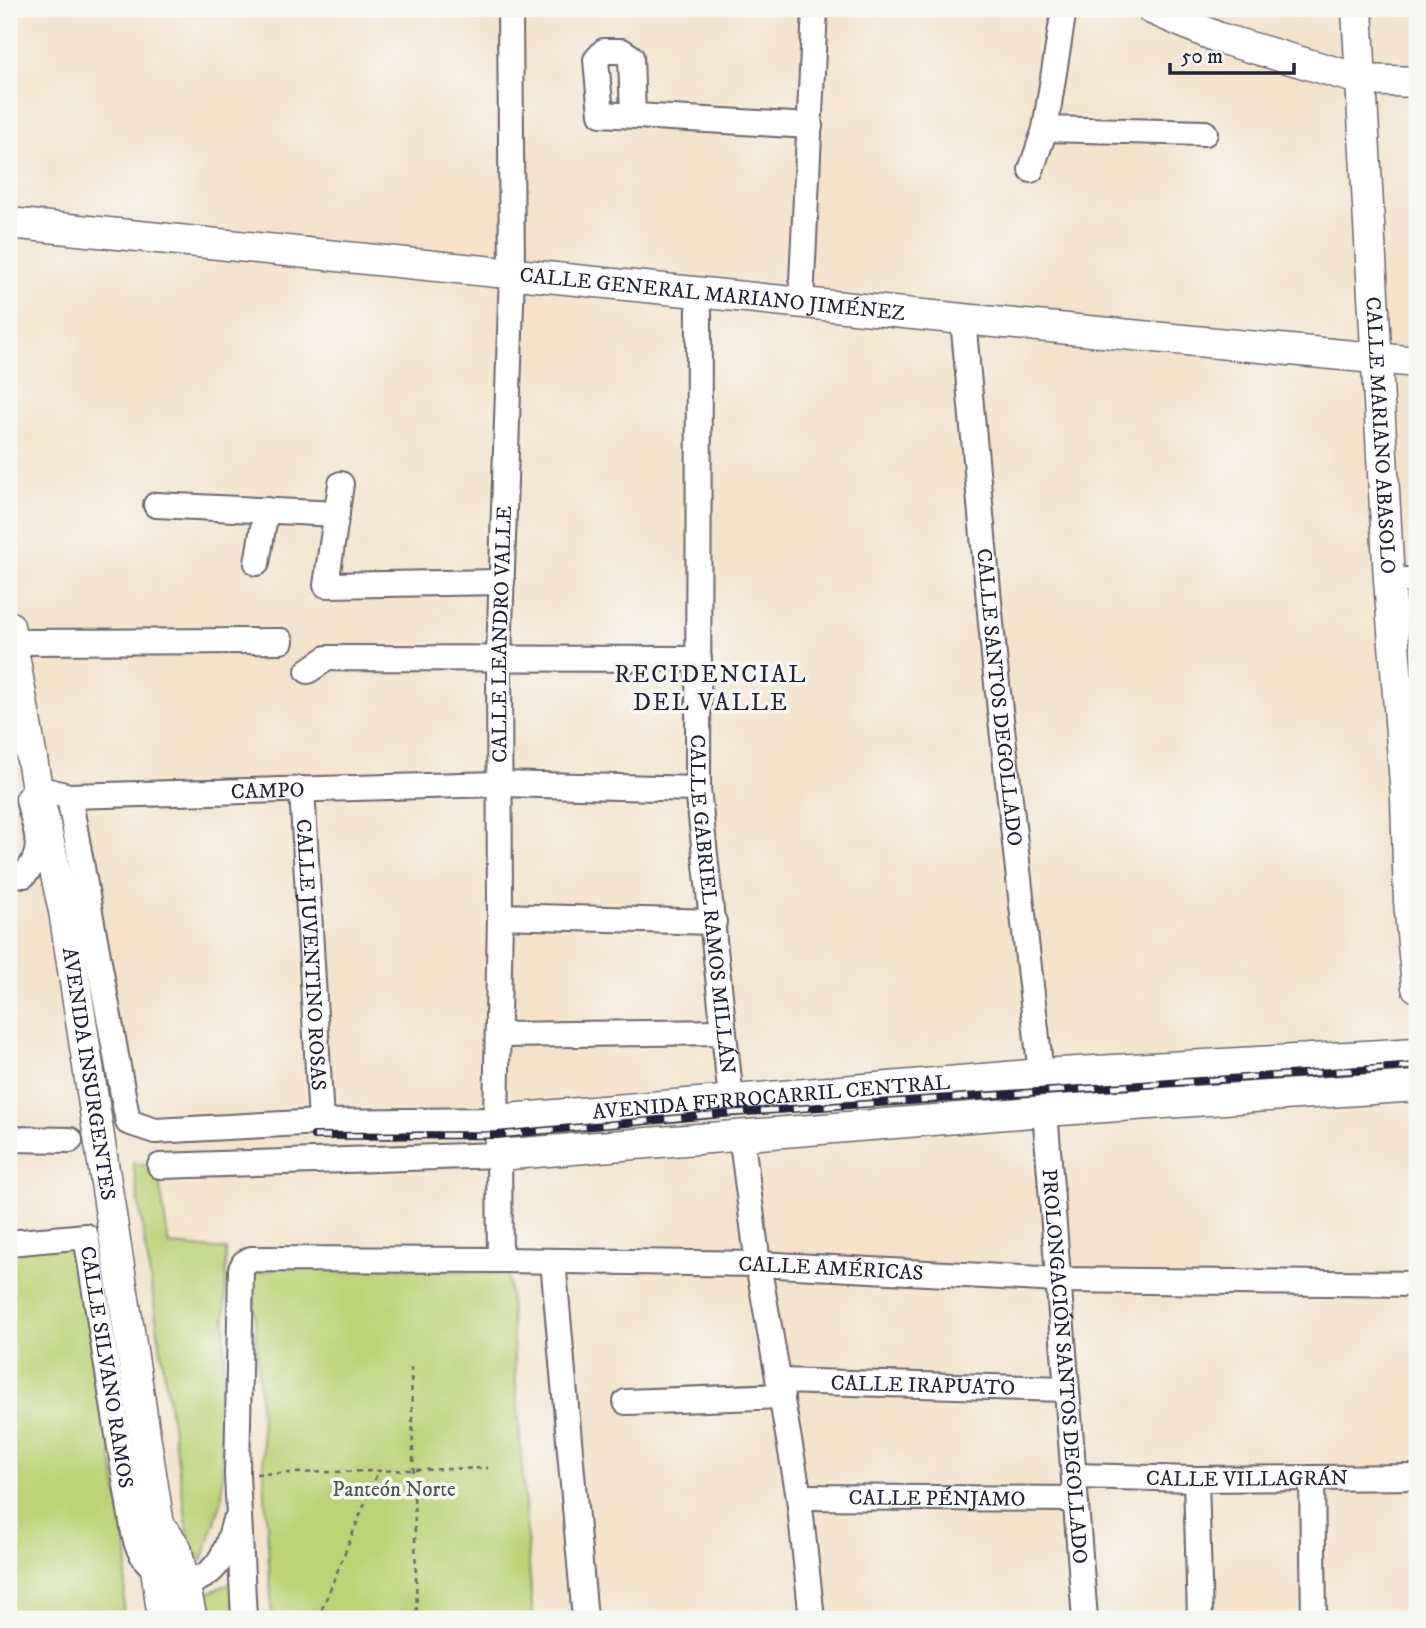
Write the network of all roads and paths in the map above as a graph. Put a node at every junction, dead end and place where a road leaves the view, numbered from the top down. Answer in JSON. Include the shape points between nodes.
{"nodes":[{"id":1,"x":510,"y":9,"type":"edge"},
{"id":2,"x":815,"y":9,"type":"edge"},
{"id":3,"x":1064,"y":9,"type":"edge"},
{"id":4,"x":1153,"y":9,"type":"edge"},
{"id":5,"x":1357,"y":9,"type":"edge"},
{"id":6,"x":1362,"y":80,"type":"junction"},
{"id":7,"x":1417,"y":82,"type":"edge"},
{"id":8,"x":634,"y":116,"type":"dead end"},
{"id":9,"x":810,"y":126,"type":"junction"},
{"id":10,"x":1045,"y":129,"type":"junction"},
{"id":11,"x":1205,"y":133,"type":"dead end"},
{"id":12,"x":1031,"y":170,"type":"dead end"},
{"id":13,"x":9,"y":223,"type":"edge"},
{"id":14,"x":512,"y":273,"type":"junction"},
{"id":15,"x":699,"y":291,"type":"junction"},
{"id":16,"x":802,"y":302,"type":"junction"},
{"id":17,"x":963,"y":319,"type":"junction"},
{"id":18,"x":1376,"y":359,"type":"junction"},
{"id":19,"x":1417,"y":362,"type":"edge"},
{"id":20,"x":341,"y":484,"type":"dead end"},
{"id":21,"x":156,"y":505,"type":"dead end"},
{"id":22,"x":266,"y":510,"type":"junction"},
{"id":23,"x":337,"y":514,"type":"junction"},
{"id":24,"x":257,"y":563,"type":"dead end"},
{"id":25,"x":1403,"y":580,"type":"edge"},
{"id":26,"x":502,"y":582,"type":"junction"},
{"id":27,"x":281,"y":641,"type":"dead end"},
{"id":28,"x":11,"y":646,"type":"edge"},
{"id":29,"x":499,"y":657,"type":"junction"},
{"id":30,"x":699,"y":659,"type":"junction"},
{"id":31,"x":308,"y":671,"type":"dead end"},
{"id":32,"x":499,"y":784,"type":"junction"},
{"id":33,"x":37,"y":788,"type":"junction"},
{"id":34,"x":302,"y":789,"type":"junction"},
{"id":35,"x":698,"y":789,"type":"junction"},
{"id":36,"x":69,"y":796,"type":"junction"},
{"id":37,"x":1412,"y":811,"type":"edge"},
{"id":38,"x":16,"y":875,"type":"edge"},
{"id":39,"x":1413,"y":902,"type":"edge"},
{"id":40,"x":64,"y":911,"type":"junction"},
{"id":41,"x":500,"y":916,"type":"junction"},
{"id":42,"x":714,"y":922,"type":"junction"},
{"id":43,"x":1417,"y":987,"type":"edge"},
{"id":44,"x":723,"y":1032,"type":"junction"},
{"id":45,"x":498,"y":1035,"type":"junction"},
{"id":46,"x":1417,"y":1053,"type":"edge"},
{"id":47,"x":1041,"y":1074,"type":"junction"},
{"id":48,"x":1417,"y":1086,"type":"edge"},
{"id":49,"x":731,"y":1098,"type":"junction"},
{"id":50,"x":1045,"y":1111,"type":"junction"},
{"id":51,"x":496,"y":1120,"type":"junction"},
{"id":52,"x":321,"y":1122,"type":"junction"},
{"id":53,"x":741,"y":1134,"type":"junction"},
{"id":54,"x":9,"y":1139,"type":"edge"},
{"id":55,"x":70,"y":1140,"type":"dead end"},
{"id":56,"x":499,"y":1155,"type":"junction"},
{"id":57,"x":160,"y":1166,"type":"dead end"},
{"id":58,"x":9,"y":1242,"type":"edge"},
{"id":59,"x":500,"y":1259,"type":"junction"},
{"id":60,"x":553,"y":1261,"type":"junction"},
{"id":61,"x":758,"y":1265,"type":"junction"},
{"id":62,"x":1059,"y":1280,"type":"junction"},
{"id":63,"x":1417,"y":1284,"type":"edge"},
{"id":64,"x":411,"y":1367,"type":"dead end"},
{"id":65,"x":781,"y":1388,"type":"junction"},
{"id":66,"x":1066,"y":1389,"type":"junction"},
{"id":67,"x":626,"y":1402,"type":"dead end"},
{"id":68,"x":488,"y":1468,"type":"dead end"},
{"id":69,"x":412,"y":1470,"type":"junction"},
{"id":70,"x":378,"y":1471,"type":"junction"},
{"id":71,"x":237,"y":1475,"type":"junction"},
{"id":72,"x":1417,"y":1477,"type":"edge"},
{"id":73,"x":1312,"y":1478,"type":"junction"},
{"id":74,"x":1196,"y":1479,"type":"junction"},
{"id":75,"x":1075,"y":1488,"type":"junction"},
{"id":76,"x":799,"y":1497,"type":"junction"},
{"id":77,"x":239,"y":1506,"type":"junction"},
{"id":78,"x":159,"y":1525,"type":"junction"},
{"id":79,"x":155,"y":1569,"type":"junction"},
{"id":80,"x":184,"y":1583,"type":"junction"},
{"id":81,"x":163,"y":1619,"type":"edge"},
{"id":82,"x":192,"y":1619,"type":"edge"},
{"id":83,"x":244,"y":1619,"type":"edge"},
{"id":84,"x":317,"y":1619,"type":"edge"},
{"id":85,"x":417,"y":1619,"type":"edge"},
{"id":86,"x":585,"y":1619,"type":"edge"},
{"id":87,"x":812,"y":1619,"type":"edge"},
{"id":88,"x":824,"y":1619,"type":"edge"},
{"id":89,"x":1085,"y":1619,"type":"edge"},
{"id":90,"x":1200,"y":1619,"type":"edge"},
{"id":91,"x":1314,"y":1619,"type":"edge"}],
"edges":[{"from":1,"to":14,"type":"street","name":"CALLE LEANDRO VALLE"},
{"from":2,"to":9,"type":"street"},
{"from":3,"to":10,"type":"street"},
{"from":4,"to":6,"type":"main road","via":[[1219,38]]},
{"from":5,"to":6,"type":"main road","name":"CALLE MARIANO ABASOLO"},
{"from":6,"to":7,"type":"main road"},
{"from":6,"to":18,"type":"main road","name":"CALLE MARIANO ABASOLO"},
{"from":8,"to":9,"type":"street"},
{"from":9,"to":16,"type":"street"},
{"from":10,"to":11,"type":"street"},
{"from":10,"to":12,"type":"street"},
{"from":13,"to":14,"type":"main road","name":"CALLE GENERAL MARIANO JIMÉNEZ"},
{"from":14,"to":15,"type":"main road","name":"CALLE GENERAL MARIANO JIMÉNEZ"},
{"from":14,"to":26,"type":"street","name":"CALLE LEANDRO VALLE"},
{"from":15,"to":16,"type":"main road","name":"CALLE GENERAL MARIANO JIMÉNEZ"},
{"from":15,"to":30,"type":"street","name":"CALLE GABRIEL RAMOS MILLÁN"},
{"from":16,"to":17,"type":"main road","name":"CALLE GENERAL MARIANO JIMÉNEZ"},
{"from":17,"to":18,"type":"main road","name":"CALLE GENERAL MARIANO JIMÉNEZ"},
{"from":17,"to":47,"type":"street","name":"CALLE SANTOS DEGOLLADO","via":[[995,666]]},
{"from":18,"to":19,"type":"main road","name":"CALLE GENERAL MARIANO JIMÉNEZ"},
{"from":18,"to":25,"type":"main road","name":"CALLE MARIANO ABASOLO"},
{"from":20,"to":23,"type":"street"},
{"from":21,"to":22,"type":"street"},
{"from":22,"to":23,"type":"street"},
{"from":22,"to":24,"type":"street"},
{"from":23,"to":26,"type":"street","via":[[326,585]]},
{"from":25,"to":37,"type":"main road","name":"CALLE MARIANO ABASOLO"},
{"from":26,"to":29,"type":"street","name":"CALLE LEANDRO VALLE"},
{"from":27,"to":28,"type":"street"},
{"from":28,"to":33,"type":"main road","name":"AVENIDA INSURGENTES"},
{"from":29,"to":30,"type":"street"},
{"from":29,"to":31,"type":"street","via":[[327,658]]},
{"from":29,"to":32,"type":"street","name":"CALLE LEANDRO VALLE"},
{"from":30,"to":35,"type":"street","name":"CALLE GABRIEL RAMOS MILLÁN"},
{"from":32,"to":34,"type":"street","name":"CAMPO"},
{"from":32,"to":35,"type":"street","name":"CAMPO"},
{"from":32,"to":41,"type":"street","name":"CALLE LEANDRO VALLE"},
{"from":33,"to":36,"type":"street","name":"CAMPO"},
{"from":33,"to":38,"type":"street","via":[[28,799],[39,850],[35,864]]},
{"from":33,"to":40,"type":"main road","name":"AVENIDA INSURGENTES"},
{"from":34,"to":36,"type":"street","name":"CAMPO"},
{"from":34,"to":52,"type":"street","name":"CALLE JUVENTINO ROSAS"},
{"from":35,"to":42,"type":"street","name":"CALLE GABRIEL RAMOS MILLÁN"},
{"from":36,"to":52,"type":"street","name":"AVENIDA FERROCARRIL CENTRAL","via":[[128,1122],[155,1131]]},
{"from":37,"to":39,"type":"main road","name":"CALLE MARIANO ABASOLO"},
{"from":38,"to":40,"type":"street","via":[[48,892]]},
{"from":39,"to":43,"type":"main road","name":"CALLE MARIANO ABASOLO"},
{"from":40,"to":78,"type":"main road","name":"AVENIDA INSURGENTES"},
{"from":41,"to":42,"type":"street"},
{"from":41,"to":45,"type":"street","name":"CALLE LEANDRO VALLE"},
{"from":42,"to":44,"type":"street","name":"CALLE GABRIEL RAMOS MILLÁN"},
{"from":44,"to":45,"type":"street"},
{"from":44,"to":49,"type":"street","name":"CALLE GABRIEL RAMOS MILLÁN"},
{"from":45,"to":51,"type":"street","name":"CALLE LEANDRO VALLE"},
{"from":46,"to":47,"type":"main road","name":"AVENIDA FERROCARRIL CENTRAL"},
{"from":47,"to":49,"type":"main road","name":"AVENIDA FERROCARRIL CENTRAL"},
{"from":48,"to":50,"type":"main road","name":"AVENIDA FERROCARRIL CENTRAL"},
{"from":49,"to":51,"type":"main road","name":"AVENIDA FERROCARRIL CENTRAL"},
{"from":50,"to":53,"type":"main road","name":"AVENIDA FERROCARRIL CENTRAL"},
{"from":50,"to":62,"type":"street","name":"PROLONGACIÓN SANTOS DEGOLLADO"},
{"from":51,"to":52,"type":"street","name":"AVENIDA FERROCARRIL CENTRAL"},
{"from":51,"to":56,"type":"street","name":"CALLE LEANDRO VALLE"},
{"from":53,"to":56,"type":"main road","name":"AVENIDA FERROCARRIL CENTRAL"},
{"from":53,"to":61,"type":"street"},
{"from":54,"to":55,"type":"street"},
{"from":56,"to":57,"type":"street","name":"AVENIDA FERROCARRIL CENTRAL"},
{"from":56,"to":59,"type":"street","name":"CALLE LEANDRO VALLE"},
{"from":58,"to":79,"type":"street","name":"CALLE SILVANO RAMOS","via":[[86,1236],[136,1546]]},
{"from":59,"to":60,"type":"street","name":"CALLE AMÉRICAS"},
{"from":59,"to":71,"type":"street","name":"CALLE AMÉRICAS","via":[[251,1259],[244,1263]]},
{"from":60,"to":61,"type":"street","name":"CALLE AMÉRICAS"},
{"from":60,"to":86,"type":"street"},
{"from":61,"to":62,"type":"street","name":"CALLE AMÉRICAS"},
{"from":61,"to":65,"type":"street"},
{"from":62,"to":63,"type":"street","name":"CALLE AMÉRICAS"},
{"from":62,"to":66,"type":"street","name":"PROLONGACIÓN SANTOS DEGOLLADO"},
{"from":64,"to":69,"type":"path"},
{"from":65,"to":66,"type":"street","name":"CALLE IRAPUATO"},
{"from":65,"to":67,"type":"street","name":"CALLE IRAPUATO"},
{"from":65,"to":76,"type":"street"},
{"from":66,"to":75,"type":"street","name":"PROLONGACIÓN SANTOS DEGOLLADO"},
{"from":68,"to":69,"type":"path"},
{"from":69,"to":70,"type":"path"},
{"from":69,"to":85,"type":"path"},
{"from":70,"to":71,"type":"path"},
{"from":70,"to":84,"type":"path"},
{"from":71,"to":77,"type":"street"},
{"from":72,"to":73,"type":"street","name":"CALLE VILLAGRÁN"},
{"from":73,"to":74,"type":"street","name":"CALLE VILLAGRÁN"},
{"from":73,"to":91,"type":"street"},
{"from":74,"to":75,"type":"street","name":"CALLE VILLAGRÁN"},
{"from":74,"to":90,"type":"street"},
{"from":75,"to":76,"type":"street","name":"CALLE PÉNJAMO"},
{"from":75,"to":89,"type":"street","name":"PROLONGACIÓN SANTOS DEGOLLADO"},
{"from":76,"to":87,"type":"street"},
{"from":77,"to":80,"type":"street","via":[[228,1549],[216,1569]]},
{"from":77,"to":83,"type":"street"},
{"from":78,"to":79,"type":"main road"},
{"from":78,"to":80,"type":"main road","via":[[176,1548]]},
{"from":79,"to":81,"type":"main road"},
{"from":80,"to":82,"type":"main road"},
{"from":87,"to":88,"type":"street"}]}
